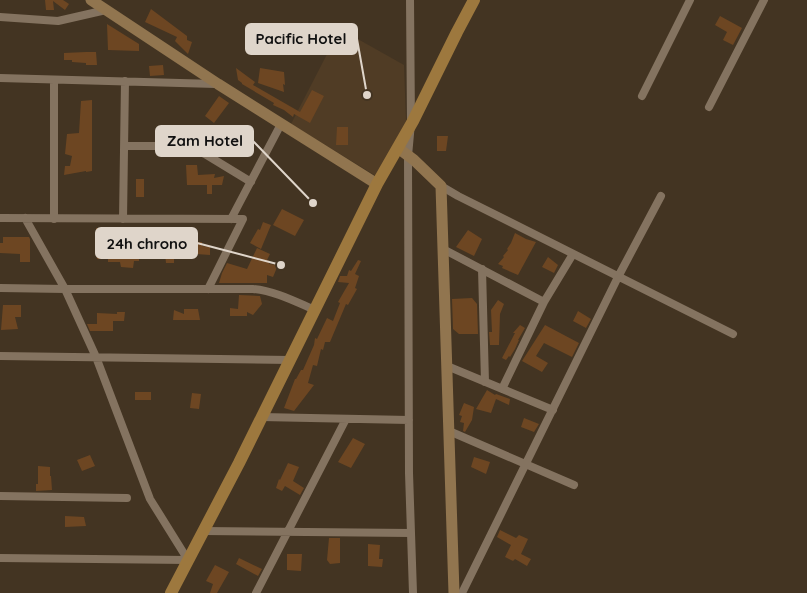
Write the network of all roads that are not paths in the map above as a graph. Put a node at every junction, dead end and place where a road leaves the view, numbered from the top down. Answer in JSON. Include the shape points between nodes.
{"nodes":[{"id":1,"x":91,"y":0,"type":"edge"},
{"id":2,"x":410,"y":0,"type":"edge"},
{"id":3,"x":474,"y":0,"type":"edge"},
{"id":4,"x":690,"y":0,"type":"edge"},
{"id":5,"x":764,"y":0,"type":"edge"},
{"id":6,"x":106,"y":10,"type":"junction"},
{"id":7,"x":0,"y":17,"type":"edge"},
{"id":8,"x":0,"y":78,"type":"edge"},
{"id":9,"x":54,"y":80,"type":"junction"},
{"id":10,"x":125,"y":82,"type":"junction"},
{"id":11,"x":218,"y":84,"type":"junction"},
{"id":12,"x":642,"y":96,"type":"dead end"},
{"id":13,"x":709,"y":107,"type":"dead end"},
{"id":14,"x":282,"y":124,"type":"junction"},
{"id":15,"x":411,"y":124,"type":"junction"},
{"id":16,"x":124,"y":146,"type":"junction"},
{"id":17,"x":403,"y":152,"type":"junction"},
{"id":18,"x":251,"y":182,"type":"junction"},
{"id":19,"x":377,"y":184,"type":"junction"},
{"id":20,"x":441,"y":186,"type":"junction"},
{"id":21,"x":660,"y":196,"type":"dead end"},
{"id":22,"x":0,"y":218,"type":"edge"},
{"id":23,"x":25,"y":218,"type":"junction"},
{"id":24,"x":54,"y":219,"type":"junction"},
{"id":25,"x":124,"y":219,"type":"junction"},
{"id":26,"x":231,"y":219,"type":"junction"},
{"id":27,"x":443,"y":249,"type":"junction"},
{"id":28,"x":573,"y":254,"type":"junction"},
{"id":29,"x":482,"y":269,"type":"junction"},
{"id":30,"x":618,"y":277,"type":"junction"},
{"id":31,"x":0,"y":288,"type":"edge"},
{"id":32,"x":65,"y":289,"type":"junction"},
{"id":33,"x":208,"y":289,"type":"junction"},
{"id":34,"x":544,"y":302,"type":"junction"},
{"id":35,"x":315,"y":310,"type":"junction"},
{"id":36,"x":733,"y":334,"type":"dead end"},
{"id":37,"x":0,"y":356,"type":"edge"},
{"id":38,"x":96,"y":357,"type":"junction"},
{"id":39,"x":290,"y":360,"type":"junction"},
{"id":40,"x":447,"y":366,"type":"junction"},
{"id":41,"x":485,"y":382,"type":"junction"},
{"id":42,"x":502,"y":389,"type":"junction"},
{"id":43,"x":553,"y":410,"type":"junction"},
{"id":44,"x":261,"y":417,"type":"junction"},
{"id":45,"x":346,"y":419,"type":"junction"},
{"id":46,"x":409,"y":420,"type":"junction"},
{"id":47,"x":449,"y":431,"type":"junction"},
{"id":48,"x":527,"y":464,"type":"junction"},
{"id":49,"x":574,"y":485,"type":"dead end"},
{"id":50,"x":0,"y":496,"type":"edge"},
{"id":51,"x":127,"y":498,"type":"dead end"},
{"id":52,"x":203,"y":531,"type":"junction"},
{"id":53,"x":288,"y":532,"type":"junction"},
{"id":54,"x":411,"y":532,"type":"junction"},
{"id":55,"x":0,"y":558,"type":"edge"},
{"id":56,"x":188,"y":560,"type":"junction"},
{"id":57,"x":171,"y":593,"type":"edge"},
{"id":58,"x":256,"y":593,"type":"edge"},
{"id":59,"x":413,"y":593,"type":"edge"},
{"id":60,"x":454,"y":593,"type":"edge"},
{"id":61,"x":462,"y":593,"type":"edge"}],
"edges":[{"from":1,"to":6,"type":"street"},
{"from":2,"to":15,"type":"street"},
{"from":3,"to":15,"type":"main road"},
{"from":4,"to":12,"type":"street"},
{"from":5,"to":13,"type":"street"},
{"from":6,"to":7,"type":"street","via":[[58,21]]},
{"from":6,"to":11,"type":"street"},
{"from":8,"to":9,"type":"street"},
{"from":9,"to":10,"type":"street"},
{"from":9,"to":24,"type":"street"},
{"from":10,"to":11,"type":"street"},
{"from":10,"to":16,"type":"street"},
{"from":11,"to":14,"type":"street"},
{"from":14,"to":18,"type":"street"},
{"from":14,"to":19,"type":"street"},
{"from":15,"to":17,"type":"main road"},
{"from":16,"to":18,"type":"street","via":[[183,146],[205,154]]},
{"from":16,"to":25,"type":"street"},
{"from":17,"to":19,"type":"main road"},
{"from":17,"to":20,"type":"street"},
{"from":17,"to":46,"type":"street"},
{"from":18,"to":26,"type":"street"},
{"from":19,"to":35,"type":"main road"},
{"from":20,"to":27,"type":"street"},
{"from":20,"to":28,"type":"street"},
{"from":21,"to":30,"type":"street"},
{"from":22,"to":23,"type":"street"},
{"from":23,"to":24,"type":"street"},
{"from":23,"to":32,"type":"street"},
{"from":24,"to":25,"type":"street"},
{"from":25,"to":26,"type":"street"},
{"from":26,"to":33,"type":"street","via":[[242,219]]},
{"from":27,"to":29,"type":"street"},
{"from":27,"to":40,"type":"street"},
{"from":28,"to":30,"type":"street"},
{"from":28,"to":34,"type":"street"},
{"from":29,"to":34,"type":"street"},
{"from":29,"to":41,"type":"street"},
{"from":30,"to":36,"type":"street"},
{"from":30,"to":43,"type":"street"},
{"from":31,"to":32,"type":"street"},
{"from":32,"to":33,"type":"street"},
{"from":32,"to":38,"type":"street"},
{"from":33,"to":35,"type":"street","via":[[267,290]]},
{"from":34,"to":42,"type":"street"},
{"from":35,"to":39,"type":"main road"},
{"from":37,"to":38,"type":"street"},
{"from":38,"to":39,"type":"street"},
{"from":38,"to":56,"type":"street","via":[[150,498]]},
{"from":39,"to":44,"type":"main road"},
{"from":40,"to":41,"type":"street"},
{"from":40,"to":47,"type":"street"},
{"from":41,"to":42,"type":"street"},
{"from":42,"to":43,"type":"street"},
{"from":43,"to":48,"type":"street"},
{"from":44,"to":45,"type":"street"},
{"from":44,"to":52,"type":"main road"},
{"from":45,"to":46,"type":"street"},
{"from":45,"to":53,"type":"street"},
{"from":46,"to":54,"type":"street"},
{"from":47,"to":48,"type":"street"},
{"from":47,"to":60,"type":"street"},
{"from":48,"to":49,"type":"street"},
{"from":48,"to":61,"type":"street"},
{"from":50,"to":51,"type":"street"},
{"from":52,"to":53,"type":"street"},
{"from":52,"to":56,"type":"main road"},
{"from":53,"to":54,"type":"street"},
{"from":53,"to":58,"type":"street"},
{"from":54,"to":59,"type":"street"},
{"from":55,"to":56,"type":"street"},
{"from":56,"to":57,"type":"main road"}]}
